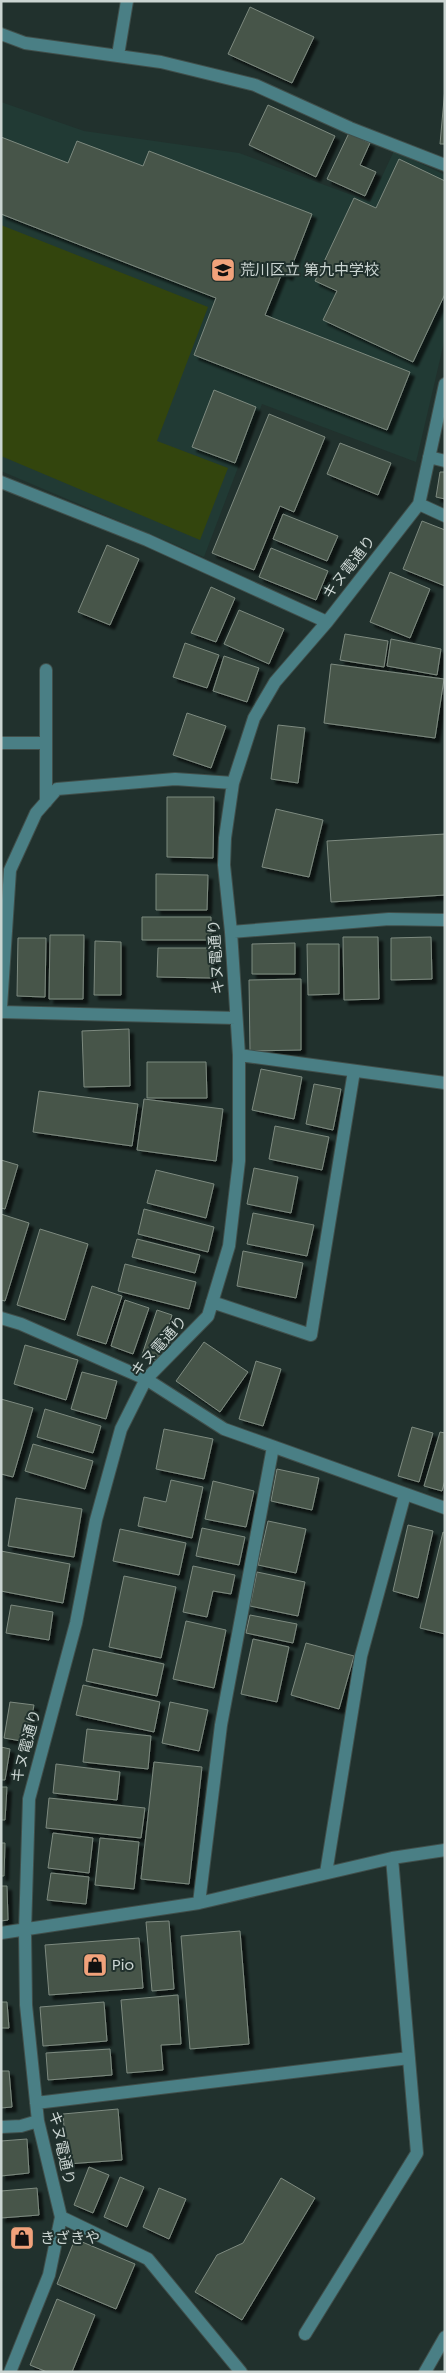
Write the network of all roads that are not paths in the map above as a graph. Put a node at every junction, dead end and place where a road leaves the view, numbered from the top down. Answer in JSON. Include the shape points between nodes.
{"nodes":[{"id":1,"x":127,"y":1,"type":"edge"},
{"id":2,"x":1,"y":34,"type":"edge"},
{"id":3,"x":118,"y":55,"type":"junction"},
{"id":4,"x":445,"y":165,"type":"edge"},
{"id":5,"x":445,"y":384,"type":"edge"},
{"id":6,"x":429,"y":457,"type":"junction"},
{"id":7,"x":445,"y":461,"type":"edge"},
{"id":8,"x":1,"y":482,"type":"edge"},
{"id":9,"x":419,"y":504,"type":"junction"},
{"id":10,"x":445,"y":516,"type":"edge"},
{"id":11,"x":326,"y":622,"type":"junction"},
{"id":12,"x":46,"y":670,"type":"dead end"},
{"id":13,"x":1,"y":743,"type":"edge"},
{"id":14,"x":46,"y":743,"type":"junction"},
{"id":15,"x":233,"y":783,"type":"junction"},
{"id":16,"x":46,"y":802,"type":"junction"},
{"id":17,"x":445,"y":920,"type":"edge"},
{"id":18,"x":4,"y":925,"type":"edge"},
{"id":19,"x":231,"y":932,"type":"junction"},
{"id":20,"x":1,"y":1006,"type":"edge"},
{"id":21,"x":1,"y":1012,"type":"edge"},
{"id":22,"x":236,"y":1018,"type":"junction"},
{"id":23,"x":239,"y":1055,"type":"junction"},
{"id":24,"x":354,"y":1071,"type":"junction"},
{"id":25,"x":445,"y":1083,"type":"edge"},
{"id":26,"x":212,"y":1302,"type":"junction"},
{"id":27,"x":1,"y":1318,"type":"edge"},
{"id":28,"x":146,"y":1379,"type":"junction"},
{"id":29,"x":273,"y":1447,"type":"junction"},
{"id":30,"x":405,"y":1494,"type":"junction"},
{"id":31,"x":445,"y":1508,"type":"edge"},
{"id":32,"x":445,"y":1850,"type":"edge"},
{"id":33,"x":392,"y":1858,"type":"junction"},
{"id":34,"x":326,"y":1873,"type":"junction"},
{"id":35,"x":199,"y":1903,"type":"junction"},
{"id":36,"x":25,"y":1931,"type":"junction"},
{"id":37,"x":1,"y":1934,"type":"edge"},
{"id":38,"x":409,"y":2058,"type":"junction"},
{"id":39,"x":36,"y":2103,"type":"junction"},
{"id":40,"x":38,"y":2121,"type":"junction"},
{"id":41,"x":1,"y":2127,"type":"edge"},
{"id":42,"x":61,"y":2216,"type":"junction"},
{"id":43,"x":305,"y":2334,"type":"dead end"},
{"id":44,"x":445,"y":2337,"type":"edge"},
{"id":45,"x":10,"y":2372,"type":"edge"},
{"id":46,"x":241,"y":2372,"type":"edge"},
{"id":47,"x":425,"y":2372,"type":"edge"}],
"edges":[{"from":1,"to":3,"type":"street"},
{"from":2,"to":3,"type":"street","via":[[25,43]]},
{"from":3,"to":4,"type":"street","via":[[255,85],[350,128]]},
{"from":5,"to":6,"type":"street","name":"キヌ電通り"},
{"from":6,"to":7,"type":"street"},
{"from":6,"to":9,"type":"street","name":"キヌ電通り"},
{"from":8,"to":11,"type":"street","via":[[147,540]]},
{"from":9,"to":10,"type":"street"},
{"from":9,"to":11,"type":"street","name":"キヌ電通り"},
{"from":11,"to":15,"type":"street","name":"キヌ電通り","via":[[275,682],[254,718]]},
{"from":12,"to":14,"type":"street"},
{"from":13,"to":14,"type":"street"},
{"from":14,"to":16,"type":"street"},
{"from":15,"to":16,"type":"street","via":[[175,779],[57,789]]},
{"from":15,"to":19,"type":"street","name":"キヌ電通り","via":[[224,865]]},
{"from":16,"to":18,"type":"street","via":[[36,813],[10,870]]},
{"from":17,"to":19,"type":"street","via":[[389,919]]},
{"from":18,"to":20,"type":"street"},
{"from":19,"to":22,"type":"street","name":"キヌ電通り"},
{"from":21,"to":22,"type":"street"},
{"from":22,"to":23,"type":"street","name":"キヌ電通り"},
{"from":23,"to":24,"type":"street"},
{"from":23,"to":26,"type":"street","name":"キヌ電通り","via":[[239,1161],[229,1246]]},
{"from":24,"to":25,"type":"street"},
{"from":24,"to":26,"type":"street","via":[[311,1335]]},
{"from":26,"to":28,"type":"street","name":"キヌ電通り","via":[[208,1316]]},
{"from":27,"to":28,"type":"street"},
{"from":28,"to":29,"type":"street","via":[[224,1429]]},
{"from":28,"to":36,"type":"street","name":"キヌ電通り","via":[[120,1428],[96,1520],[76,1623],[28,1799]]},
{"from":29,"to":30,"type":"street"},
{"from":29,"to":35,"type":"street","via":[[221,1725]]},
{"from":30,"to":31,"type":"street"},
{"from":30,"to":34,"type":"street","via":[[361,1656]]},
{"from":32,"to":33,"type":"street"},
{"from":33,"to":34,"type":"street"},
{"from":33,"to":38,"type":"street"},
{"from":34,"to":35,"type":"street"},
{"from":35,"to":36,"type":"street"},
{"from":36,"to":37,"type":"street"},
{"from":36,"to":39,"type":"street","name":"キヌ電通り","via":[[26,2005]]},
{"from":38,"to":39,"type":"street"},
{"from":38,"to":43,"type":"street","via":[[417,2153]]},
{"from":39,"to":40,"type":"street","name":"キヌ電通り"},
{"from":40,"to":41,"type":"street"},
{"from":40,"to":42,"type":"street","name":"キヌ電通り"},
{"from":42,"to":45,"type":"street","name":"キヌ電通り","via":[[49,2275]]},
{"from":42,"to":46,"type":"street","via":[[148,2259]]},
{"from":44,"to":47,"type":"street"}]}
